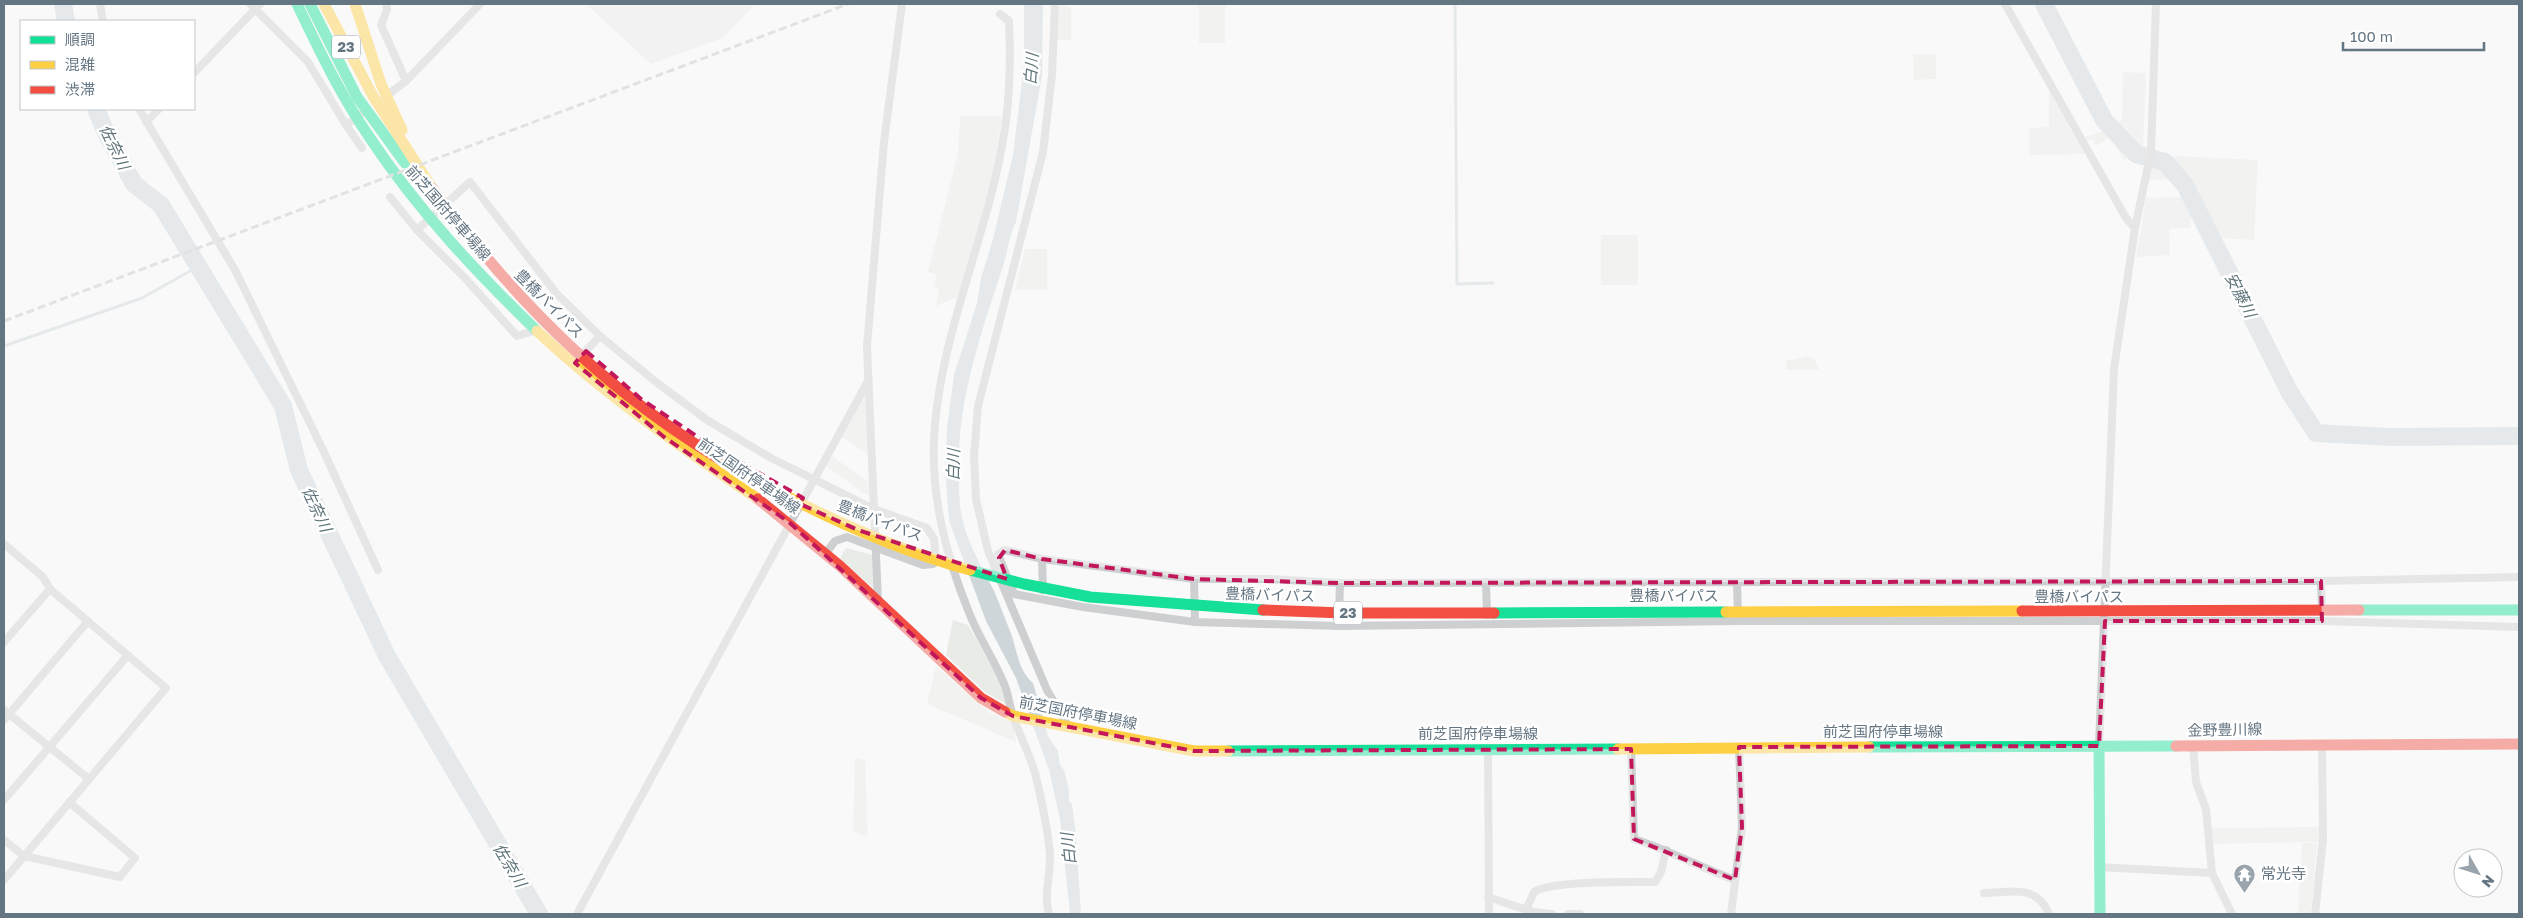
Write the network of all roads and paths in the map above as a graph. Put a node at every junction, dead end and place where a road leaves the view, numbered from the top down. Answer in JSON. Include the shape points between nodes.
{"nodes":[{"id":1,"x":100,"y":4,"type":"edge"},
{"id":2,"x":297,"y":4,"type":"edge"},
{"id":3,"x":310,"y":4,"type":"edge"},
{"id":4,"x":324,"y":4,"type":"edge"},
{"id":5,"x":334,"y":4,"type":"edge"},
{"id":6,"x":355,"y":4,"type":"edge"},
{"id":7,"x":386,"y":4,"type":"edge"},
{"id":8,"x":480,"y":4,"type":"edge"},
{"id":9,"x":902,"y":4,"type":"edge"},
{"id":10,"x":1055,"y":4,"type":"edge"},
{"id":11,"x":2005,"y":4,"type":"edge"},
{"id":12,"x":2156,"y":4,"type":"edge"},
{"id":13,"x":255,"y":6,"type":"edge"},
{"id":14,"x":1000,"y":14,"type":"dead end"},
{"id":15,"x":103,"y":20,"type":"edge"},
{"id":16,"x":195,"y":72,"type":"edge"},
{"id":17,"x":406,"y":81,"type":"junction"},
{"id":18,"x":375,"y":87,"type":"junction"},
{"id":19,"x":352,"y":99,"type":"junction"},
{"id":20,"x":140,"y":110,"type":"edge"},
{"id":21,"x":158,"y":110,"type":"edge"},
{"id":22,"x":146,"y":122,"type":"junction"},
{"id":23,"x":346,"y":125,"type":"junction"},
{"id":24,"x":362,"y":148,"type":"dead end"},
{"id":25,"x":390,"y":197,"type":"dead end"},
{"id":26,"x":449,"y":215,"type":"junction"},
{"id":27,"x":2135,"y":228,"type":"junction"},
{"id":28,"x":417,"y":230,"type":"junction"},
{"id":29,"x":536,"y":330,"type":"junction"},
{"id":30,"x":600,"y":336,"type":"junction"},
{"id":31,"x":575,"y":363,"type":"junction"},
{"id":32,"x":868,"y":381,"type":"junction"},
{"id":33,"x":814,"y":480,"type":"junction"},
{"id":34,"x":874,"y":509,"type":"junction"},
{"id":35,"x":789,"y":522,"type":"junction"},
{"id":36,"x":4,"y":544,"type":"edge"},
{"id":37,"x":876,"y":547,"type":"junction"},
{"id":38,"x":826,"y":553,"type":"junction"},
{"id":39,"x":1042,"y":559,"type":"junction"},
{"id":40,"x":378,"y":570,"type":"dead end"},
{"id":41,"x":2519,"y":577,"type":"edge"},
{"id":42,"x":1194,"y":579,"type":"junction"},
{"id":43,"x":2321,"y":580,"type":"junction"},
{"id":44,"x":1486,"y":582,"type":"junction"},
{"id":45,"x":2106,"y":582,"type":"junction"},
{"id":46,"x":1340,"y":583,"type":"junction"},
{"id":47,"x":1737,"y":583,"type":"junction"},
{"id":48,"x":50,"y":589,"type":"junction"},
{"id":49,"x":1042,"y":600,"type":"junction"},
{"id":50,"x":878,"y":601,"type":"junction"},
{"id":51,"x":2519,"y":603,"type":"edge"},
{"id":52,"x":2519,"y":610,"type":"edge"},
{"id":53,"x":88,"y":621,"type":"junction"},
{"id":54,"x":1738,"y":621,"type":"junction"},
{"id":55,"x":2322,"y":621,"type":"junction"},
{"id":56,"x":1195,"y":622,"type":"junction"},
{"id":57,"x":2105,"y":622,"type":"junction"},
{"id":58,"x":1487,"y":624,"type":"junction"},
{"id":59,"x":1338,"y":626,"type":"junction"},
{"id":60,"x":2519,"y":627,"type":"edge"},
{"id":61,"x":4,"y":642,"type":"edge"},
{"id":62,"x":128,"y":655,"type":"junction"},
{"id":63,"x":5,"y":715,"type":"edge"},
{"id":64,"x":1015,"y":716,"type":"junction"},
{"id":65,"x":1065,"y":725,"type":"junction"},
{"id":66,"x":2322,"y":744,"type":"junction"},
{"id":67,"x":2519,"y":744,"type":"edge"},
{"id":68,"x":2193,"y":745,"type":"junction"},
{"id":69,"x":2099,"y":746,"type":"junction"},
{"id":70,"x":49,"y":747,"type":"junction"},
{"id":71,"x":1739,"y":747,"type":"junction"},
{"id":72,"x":1488,"y":749,"type":"junction"},
{"id":73,"x":1631,"y":749,"type":"junction"},
{"id":74,"x":89,"y":779,"type":"junction"},
{"id":75,"x":4,"y":800,"type":"edge"},
{"id":76,"x":69,"y":802,"type":"junction"},
{"id":77,"x":4,"y":840,"type":"edge"},
{"id":78,"x":1666,"y":850,"type":"junction"},
{"id":79,"x":24,"y":856,"type":"junction"},
{"id":80,"x":2098,"y":867,"type":"junction"},
{"id":81,"x":2212,"y":873,"type":"junction"},
{"id":82,"x":4,"y":880,"type":"edge"},
{"id":83,"x":1735,"y":880,"type":"junction"},
{"id":84,"x":1984,"y":893,"type":"dead end"},
{"id":85,"x":1488,"y":898,"type":"junction"},
{"id":86,"x":1526,"y":910,"type":"junction"},
{"id":87,"x":578,"y":913,"type":"edge"},
{"id":88,"x":1049,"y":914,"type":"edge"},
{"id":89,"x":1489,"y":914,"type":"edge"},
{"id":90,"x":1552,"y":914,"type":"edge"},
{"id":91,"x":1568,"y":914,"type":"edge"},
{"id":92,"x":1580,"y":914,"type":"edge"},
{"id":93,"x":1731,"y":914,"type":"edge"},
{"id":94,"x":2049,"y":914,"type":"edge"},
{"id":95,"x":2100,"y":914,"type":"edge"},
{"id":96,"x":2232,"y":914,"type":"edge"},
{"id":97,"x":2314,"y":914,"type":"edge"}],
"edges":[{"from":1,"to":15,"type":"street"},
{"from":2,"to":19,"type":"main road","name":"前芝国府停車場線","via":[[324,59]]},
{"from":3,"to":19,"type":"main road"},
{"from":4,"to":18,"type":"main road","name":"豊橋バイパス","number":"23"},
{"from":5,"to":18,"type":"main road","name":"豊橋バイパス","number":"23"},
{"from":6,"to":18,"type":"main road"},
{"from":7,"to":17,"type":"street","via":[[381,25]]},
{"from":8,"to":17,"type":"street"},
{"from":9,"to":32,"type":"street","via":[[884,142]]},
{"from":10,"to":65,"type":"street","via":[[1052,75],[1043,152],[978,406],[974,456],[976,499],[988,551]]},
{"from":11,"to":27,"type":"street","via":[[2126,218]]},
{"from":12,"to":27,"type":"street","via":[[2149,158]]},
{"from":13,"to":16,"type":"street"},
{"from":13,"to":23,"type":"street","via":[[308,62]]},
{"from":14,"to":64,"type":"street","via":[[1009,21],[1006,128],[941,386],[933,453],[936,503],[952,567],[970,616],[1006,688]]},
{"from":17,"to":23,"type":"street"},
{"from":18,"to":26,"type":"main road","name":"豊橋バイパス","number":"23","via":[[419,173]]},
{"from":18,"to":51,"type":"main road","name":"豊橋バイパス","number":"23","via":[[408,145],[457,215],[566,333],[641,399],[791,493],[860,524],[998,571],[1093,591],[1226,604],[1343,607]]},
{"from":19,"to":26,"type":"main road"},
{"from":19,"to":29,"type":"main road","name":"前芝国府停車場線","via":[[394,172],[445,235]]},
{"from":20,"to":22,"type":"street"},
{"from":21,"to":22,"type":"street"},
{"from":22,"to":40,"type":"street","via":[[235,270]]},
{"from":23,"to":24,"type":"street"},
{"from":25,"to":28,"type":"street"},
{"from":26,"to":52,"type":"main road","name":"豊橋バイパス","number":"23","via":[[502,278],[563,342],[635,401],[709,453],[788,499],[858,530],[994,576],[1090,597],[1223,609],[1343,613]]},
{"from":27,"to":45,"type":"street","via":[[2114,369]]},
{"from":28,"to":29,"type":"street","via":[[517,336]]},
{"from":28,"to":30,"type":"street","via":[[470,182],[556,293]]},
{"from":29,"to":31,"type":"main road","name":"前芝国府停車場線"},
{"from":30,"to":31,"type":"street"},
{"from":30,"to":33,"type":"street","via":[[707,420]]},
{"from":31,"to":35,"type":"main road","name":"前芝国府停車場線","via":[[664,437]]},
{"from":32,"to":33,"type":"street"},
{"from":32,"to":34,"type":"street"},
{"from":33,"to":34,"type":"street"},
{"from":33,"to":35,"type":"street"},
{"from":34,"to":37,"type":"street"},
{"from":34,"to":37,"type":"street","via":[[927,528],[934,539],[936,562],[923,565]]},
{"from":35,"to":38,"type":"main road","name":"前芝国府停車場線"},
{"from":35,"to":87,"type":"street"},
{"from":36,"to":48,"type":"street","via":[[43,578]]},
{"from":37,"to":38,"type":"street","via":[[847,537],[835,542]]},
{"from":37,"to":50,"type":"street"},
{"from":38,"to":50,"type":"main road","name":"前芝国府停車場線"},
{"from":39,"to":42,"type":"street"},
{"from":39,"to":49,"type":"street"},
{"from":39,"to":49,"type":"street","via":[[1005,550],[998,554],[1014,594]]},
{"from":41,"to":43,"type":"street"},
{"from":42,"to":46,"type":"street"},
{"from":42,"to":56,"type":"street"},
{"from":43,"to":45,"type":"street"},
{"from":43,"to":55,"type":"street"},
{"from":44,"to":46,"type":"street"},
{"from":44,"to":47,"type":"street"},
{"from":44,"to":58,"type":"street"},
{"from":45,"to":47,"type":"street"},
{"from":45,"to":57,"type":"street"},
{"from":46,"to":59,"type":"street"},
{"from":47,"to":54,"type":"street"},
{"from":48,"to":53,"type":"street"},
{"from":48,"to":61,"type":"street"},
{"from":49,"to":56,"type":"street"},
{"from":50,"to":64,"type":"main road","name":"前芝国府停車場線","via":[[981,698]]},
{"from":53,"to":62,"type":"street"},
{"from":53,"to":63,"type":"street"},
{"from":54,"to":57,"type":"street"},
{"from":54,"to":58,"type":"street"},
{"from":55,"to":57,"type":"street"},
{"from":55,"to":60,"type":"street"},
{"from":56,"to":59,"type":"street"},
{"from":57,"to":69,"type":"street"},
{"from":58,"to":59,"type":"street"},
{"from":62,"to":70,"type":"street"},
{"from":62,"to":74,"type":"street","via":[[166,688]]},
{"from":63,"to":70,"type":"street"},
{"from":64,"to":65,"type":"main road","name":"前芝国府停車場線"},
{"from":64,"to":88,"type":"street","via":[[1038,785],[1049,852],[1046,902]]},
{"from":65,"to":72,"type":"main road","name":"前芝国府停車場線","via":[[1194,750]]},
{"from":66,"to":67,"type":"main road","name":"金野豊川線"},
{"from":66,"to":68,"type":"main road","name":"金野豊川線"},
{"from":66,"to":97,"type":"street","via":[[2323,839]]},
{"from":68,"to":69,"type":"main road","name":"金野豊川線"},
{"from":68,"to":81,"type":"street","via":[[2196,782],[2206,809]]},
{"from":69,"to":71,"type":"main road","name":"前芝国府停車場線"},
{"from":69,"to":80,"type":"main road"},
{"from":70,"to":74,"type":"street"},
{"from":70,"to":75,"type":"street"},
{"from":71,"to":73,"type":"main road","name":"前芝国府停車場線"},
{"from":71,"to":83,"type":"street","via":[[1742,827]]},
{"from":72,"to":73,"type":"main road","name":"前芝国府停車場線"},
{"from":72,"to":85,"type":"street"},
{"from":73,"to":78,"type":"street","via":[[1634,839]]},
{"from":74,"to":76,"type":"street"},
{"from":76,"to":79,"type":"street"},
{"from":76,"to":79,"type":"street","via":[[135,858],[120,877]]},
{"from":77,"to":79,"type":"street"},
{"from":78,"to":83,"type":"street","via":[[1710,872]]},
{"from":78,"to":86,"type":"street","via":[[1655,882],[1543,887],[1534,892]]},
{"from":79,"to":82,"type":"street"},
{"from":80,"to":81,"type":"street"},
{"from":80,"to":95,"type":"main road"},
{"from":81,"to":96,"type":"street"},
{"from":83,"to":93,"type":"street"},
{"from":84,"to":94,"type":"street","via":[[2028,892],[2040,898]]},
{"from":85,"to":86,"type":"street"},
{"from":85,"to":89,"type":"street"},
{"from":86,"to":90,"type":"street"},
{"from":91,"to":92,"type":"street"}]}
